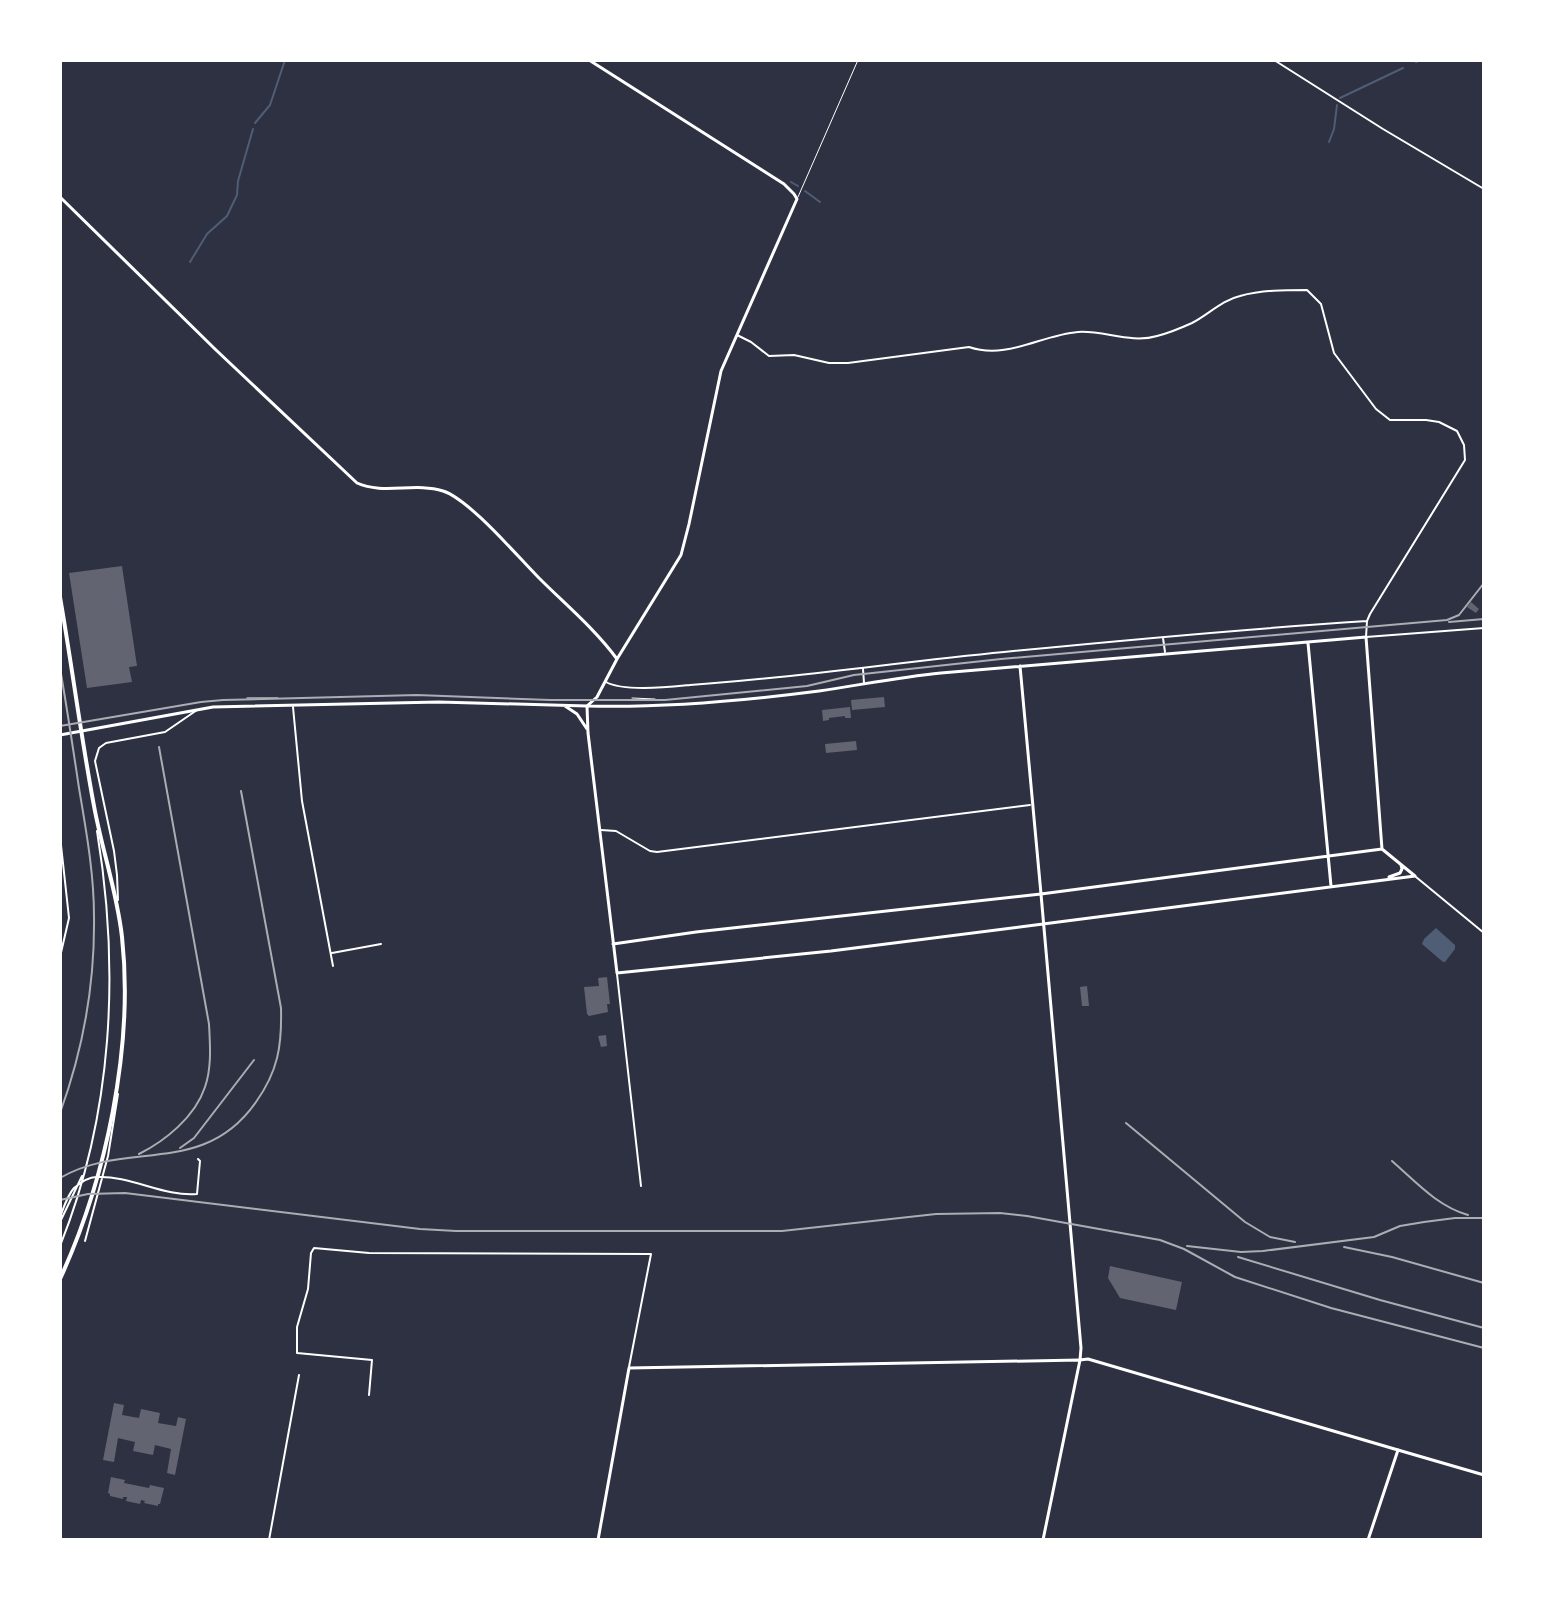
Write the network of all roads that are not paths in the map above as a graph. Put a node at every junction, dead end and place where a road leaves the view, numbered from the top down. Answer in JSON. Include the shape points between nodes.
{"nodes":[{"id":1,"x":589,"y":60,"type":"edge"},
{"id":2,"x":858,"y":60,"type":"edge"},
{"id":3,"x":1274,"y":60,"type":"edge"},
{"id":4,"x":1484,"y":189,"type":"edge"},
{"id":5,"x":60,"y":197,"type":"edge"},
{"id":6,"x":797,"y":199,"type":"junction"},
{"id":7,"x":736,"y":335,"type":"junction"},
{"id":8,"x":60,"y":599,"type":"edge"},
{"id":9,"x":1367,"y":621,"type":"junction"},
{"id":10,"x":1484,"y":628,"type":"edge"},
{"id":11,"x":1163,"y":637,"type":"junction"},
{"id":12,"x":1366,"y":637,"type":"junction"},
{"id":13,"x":1308,"y":643,"type":"junction"},
{"id":14,"x":1166,"y":654,"type":"junction"},
{"id":15,"x":617,"y":659,"type":"junction"},
{"id":16,"x":1020,"y":666,"type":"junction"},
{"id":17,"x":863,"y":668,"type":"junction"},
{"id":18,"x":605,"y":682,"type":"junction"},
{"id":19,"x":864,"y":684,"type":"junction"},
{"id":20,"x":293,"y":705,"type":"junction"},
{"id":21,"x":565,"y":706,"type":"junction"},
{"id":22,"x":587,"y":706,"type":"junction"},
{"id":23,"x":198,"y":710,"type":"junction"},
{"id":24,"x":588,"y":733,"type":"junction"},
{"id":25,"x":60,"y":735,"type":"edge"},
{"id":26,"x":1033,"y":805,"type":"junction"},
{"id":27,"x":600,"y":830,"type":"junction"},
{"id":28,"x":60,"y":836,"type":"edge"},
{"id":29,"x":1382,"y":849,"type":"junction"},
{"id":30,"x":1327,"y":857,"type":"junction"},
{"id":31,"x":1400,"y":864,"type":"junction"},
{"id":32,"x":1415,"y":876,"type":"junction"},
{"id":33,"x":1382,"y":880,"type":"junction"},
{"id":34,"x":1331,"y":887,"type":"junction"},
{"id":35,"x":1041,"y":894,"type":"junction"},
{"id":36,"x":118,"y":914,"type":"junction"},
{"id":37,"x":1043,"y":924,"type":"junction"},
{"id":38,"x":1484,"y":933,"type":"edge"},
{"id":39,"x":381,"y":944,"type":"dead end"},
{"id":40,"x":613,"y":944,"type":"junction"},
{"id":41,"x":330,"y":953,"type":"junction"},
{"id":42,"x":60,"y":957,"type":"edge"},
{"id":43,"x":333,"y":966,"type":"dead end"},
{"id":44,"x":617,"y":973,"type":"junction"},
{"id":45,"x":118,"y":1079,"type":"junction"},
{"id":46,"x":198,"y":1159,"type":"dead end"},
{"id":47,"x":84,"y":1172,"type":"junction"},
{"id":48,"x":641,"y":1186,"type":"dead end"},
{"id":49,"x":60,"y":1217,"type":"edge"},
{"id":50,"x":60,"y":1222,"type":"edge"},
{"id":51,"x":85,"y":1241,"type":"dead end"},
{"id":52,"x":60,"y":1246,"type":"edge"},
{"id":53,"x":60,"y":1279,"type":"edge"},
{"id":54,"x":1080,"y":1360,"type":"junction"},
{"id":55,"x":629,"y":1368,"type":"junction"},
{"id":56,"x":299,"y":1375,"type":"dead end"},
{"id":57,"x":369,"y":1395,"type":"dead end"},
{"id":58,"x":1398,"y":1450,"type":"junction"},
{"id":59,"x":1484,"y":1475,"type":"edge"},
{"id":60,"x":269,"y":1540,"type":"edge"},
{"id":61,"x":598,"y":1540,"type":"edge"},
{"id":62,"x":1043,"y":1540,"type":"edge"},
{"id":63,"x":1368,"y":1540,"type":"edge"}],
"edges":[{"from":1,"to":6,"type":"street","via":[[784,184]]},
{"from":2,"to":6,"type":"lane"},
{"from":3,"to":4,"type":"street"},
{"from":5,"to":15,"type":"street","via":[[357,483],[371,488],[428,488],[457,498]]},
{"from":6,"to":7,"type":"street"},
{"from":7,"to":9,"type":"street","via":[[769,356],[848,363],[969,347],[996,351],[1078,332],[1155,337],[1239,296],[1307,290],[1321,304],[1334,353],[1376,409],[1390,420],[1439,422],[1457,431],[1464,445],[1465,460]]},
{"from":7,"to":15,"type":"street","via":[[719,380],[681,555]]},
{"from":8,"to":36,"type":"main road","via":[[94,808]]},
{"from":8,"to":47,"type":"street","via":[[106,890],[111,957],[104,1073]]},
{"from":9,"to":11,"type":"street"},
{"from":9,"to":12,"type":"street"},
{"from":10,"to":12,"type":"street"},
{"from":11,"to":14,"type":"street"},
{"from":11,"to":17,"type":"street"},
{"from":12,"to":13,"type":"street"},
{"from":12,"to":29,"type":"street"},
{"from":13,"to":14,"type":"street"},
{"from":13,"to":30,"type":"street"},
{"from":14,"to":16,"type":"street"},
{"from":15,"to":18,"type":"street"},
{"from":16,"to":19,"type":"street"},
{"from":16,"to":26,"type":"street"},
{"from":17,"to":18,"type":"street","via":[[666,687],[614,687]]},
{"from":17,"to":19,"type":"street"},
{"from":18,"to":22,"type":"street"},
{"from":19,"to":22,"type":"street","via":[[690,705]]},
{"from":20,"to":21,"type":"street"},
{"from":20,"to":23,"type":"street"},
{"from":20,"to":41,"type":"street","via":[[302,801]]},
{"from":21,"to":22,"type":"street"},
{"from":21,"to":24,"type":"street","via":[[581,718]]},
{"from":22,"to":24,"type":"street"},
{"from":23,"to":25,"type":"street"},
{"from":23,"to":36,"type":"street","via":[[170,730],[99,748]]},
{"from":24,"to":27,"type":"street"},
{"from":26,"to":27,"type":"street","via":[[657,852],[616,831]]},
{"from":26,"to":35,"type":"street"},
{"from":27,"to":40,"type":"street"},
{"from":28,"to":42,"type":"street","via":[[69,918]]},
{"from":29,"to":30,"type":"street"},
{"from":29,"to":31,"type":"street"},
{"from":30,"to":34,"type":"street"},
{"from":30,"to":35,"type":"street"},
{"from":31,"to":32,"type":"street"},
{"from":31,"to":33,"type":"street","via":[[1400,873]]},
{"from":32,"to":33,"type":"street"},
{"from":32,"to":38,"type":"street"},
{"from":33,"to":34,"type":"street"},
{"from":34,"to":37,"type":"street"},
{"from":35,"to":37,"type":"street"},
{"from":35,"to":40,"type":"street"},
{"from":36,"to":45,"type":"main road","via":[[125,989]]},
{"from":37,"to":44,"type":"street"},
{"from":37,"to":54,"type":"street"},
{"from":39,"to":41,"type":"street"},
{"from":40,"to":44,"type":"street"},
{"from":41,"to":43,"type":"street"},
{"from":44,"to":48,"type":"street"},
{"from":45,"to":51,"type":"street","via":[[113,1132]]},
{"from":45,"to":53,"type":"main road","via":[[92,1192]]},
{"from":46,"to":49,"type":"street","via":[[197,1194],[94,1177],[76,1186]]},
{"from":47,"to":50,"type":"street"},
{"from":47,"to":52,"type":"street"},
{"from":54,"to":55,"type":"street"},
{"from":54,"to":58,"type":"street"},
{"from":54,"to":62,"type":"street"},
{"from":55,"to":57,"type":"street","via":[[651,1254],[369,1253],[314,1248],[297,1327],[297,1353],[372,1360]]},
{"from":55,"to":61,"type":"street"},
{"from":56,"to":60,"type":"street"},
{"from":58,"to":59,"type":"street"},
{"from":58,"to":63,"type":"street"}]}
